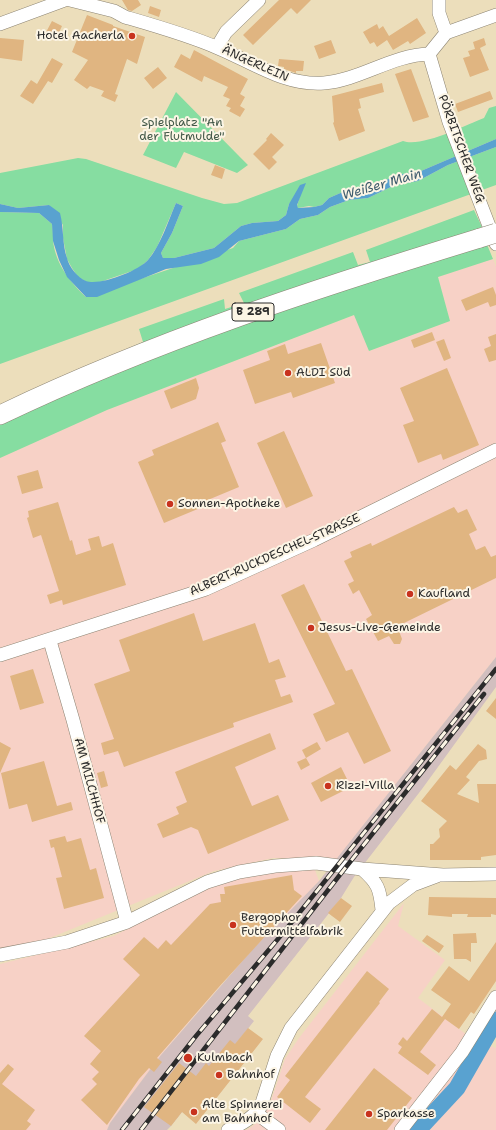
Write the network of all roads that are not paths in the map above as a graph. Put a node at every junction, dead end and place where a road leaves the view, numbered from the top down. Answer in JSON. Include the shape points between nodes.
{"nodes":[{"id":1,"x":65,"y":0,"type":"edge"},
{"id":2,"x":70,"y":0,"type":"edge"},
{"id":3,"x":259,"y":0,"type":"edge"},
{"id":4,"x":439,"y":0,"type":"edge"},
{"id":5,"x":112,"y":5,"type":"edge"},
{"id":6,"x":496,"y":15,"type":"edge"},
{"id":7,"x":0,"y":23,"type":"edge"},
{"id":8,"x":446,"y":33,"type":"junction"},
{"id":9,"x":217,"y":47,"type":"junction"},
{"id":10,"x":429,"y":54,"type":"junction"},
{"id":11,"x":491,"y":238,"type":"edge"},
{"id":12,"x":0,"y":415,"type":"edge"},
{"id":13,"x":496,"y":450,"type":"edge"},
{"id":14,"x":50,"y":641,"type":"junction"},
{"id":15,"x":0,"y":655,"type":"edge"},
{"id":16,"x":362,"y":869,"type":"junction"},
{"id":17,"x":496,"y":874,"type":"edge"},
{"id":18,"x":443,"y":875,"type":"junction"},
{"id":19,"x":382,"y":910,"type":"junction"},
{"id":20,"x":127,"y":922,"type":"junction"},
{"id":21,"x":0,"y":955,"type":"edge"},
{"id":22,"x":496,"y":997,"type":"edge"},
{"id":23,"x":256,"y":1113,"type":"junction"},
{"id":24,"x":228,"y":1130,"type":"edge"},
{"id":25,"x":279,"y":1130,"type":"edge"},
{"id":26,"x":401,"y":1130,"type":"edge"}],
"edges":[{"from":1,"to":7,"type":"street"},
{"from":2,"to":5,"type":"street","name":"ÄNGERLEIN"},
{"from":3,"to":9,"type":"street","via":[[226,32]]},
{"from":4,"to":8,"type":"street","via":[[439,13]]},
{"from":5,"to":9,"type":"street","name":"ÄNGERLEIN","via":[[125,17]]},
{"from":6,"to":8,"type":"street"},
{"from":8,"to":10,"type":"street"},
{"from":9,"to":10,"type":"street","name":"ÄNGERLEIN","via":[[278,76],[300,83],[346,80],[416,54]]},
{"from":10,"to":11,"type":"street","name":"PÖRBITSCHER WEG","via":[[449,124]]},
{"from":11,"to":12,"type":"highway","number":"B 289","via":[[385,268],[175,340]]},
{"from":13,"to":14,"type":"street","name":"ALBERT-RUCKDESCHEL-STRASSE","via":[[314,540],[206,589]]},
{"from":14,"to":15,"type":"street","name":"ALBERT-RUCKDESCHEL-STRASSE"},
{"from":14,"to":20,"type":"street","name":"AM MILCHHOF"},
{"from":16,"to":18,"type":"street"},
{"from":16,"to":19,"type":"street","via":[[379,888]]},
{"from":16,"to":20,"type":"street","via":[[316,863],[239,872],[207,882]]},
{"from":17,"to":18,"type":"street"},
{"from":18,"to":19,"type":"street","via":[[413,885]]},
{"from":19,"to":23,"type":"street","via":[[291,1028],[277,1056],[261,1106]]},
{"from":20,"to":21,"type":"street","via":[[67,942]]},
{"from":22,"to":26,"type":"street","via":[[462,1052]]},
{"from":23,"to":24,"type":"street"},
{"from":23,"to":25,"type":"street"}]}
